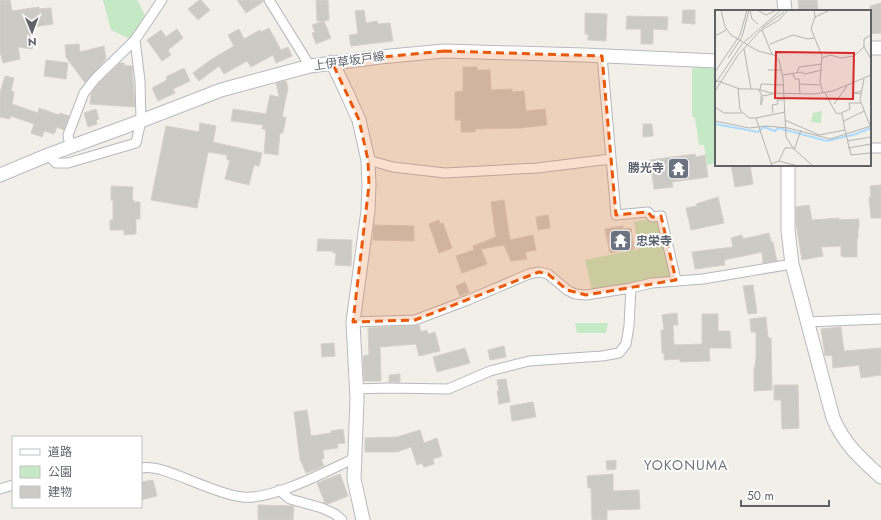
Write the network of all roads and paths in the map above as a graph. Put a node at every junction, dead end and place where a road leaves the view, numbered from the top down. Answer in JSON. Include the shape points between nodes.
{"nodes":[{"id":1,"x":162,"y":0,"type":"edge"},
{"id":2,"x":269,"y":0,"type":"edge"},
{"id":3,"x":784,"y":0,"type":"edge"},
{"id":4,"x":785,"y":10,"type":"edge"},
{"id":5,"x":135,"y":40,"type":"junction"},
{"id":6,"x":602,"y":56,"type":"junction"},
{"id":7,"x":715,"y":61,"type":"edge"},
{"id":8,"x":332,"y":62,"type":"junction"},
{"id":9,"x":310,"y":66,"type":"junction"},
{"id":10,"x":141,"y":121,"type":"junction"},
{"id":11,"x":70,"y":147,"type":"junction"},
{"id":12,"x":48,"y":155,"type":"junction"},
{"id":13,"x":611,"y":159,"type":"junction"},
{"id":14,"x":368,"y":160,"type":"junction"},
{"id":15,"x":788,"y":166,"type":"edge"},
{"id":16,"x":0,"y":175,"type":"edge"},
{"id":17,"x":792,"y":264,"type":"junction"},
{"id":18,"x":676,"y":280,"type":"junction"},
{"id":19,"x":630,"y":288,"type":"junction"},
{"id":20,"x":881,"y":319,"type":"edge"},
{"id":21,"x":353,"y":322,"type":"junction"},
{"id":22,"x":807,"y":322,"type":"junction"},
{"id":23,"x":356,"y":389,"type":"junction"},
{"id":24,"x":355,"y":458,"type":"junction"},
{"id":25,"x":142,"y":468,"type":"edge"},
{"id":26,"x":881,"y":477,"type":"edge"},
{"id":27,"x":12,"y":485,"type":"edge"},
{"id":28,"x":0,"y":489,"type":"edge"},
{"id":29,"x":279,"y":490,"type":"junction"},
{"id":30,"x":342,"y":520,"type":"edge"},
{"id":31,"x":363,"y":520,"type":"edge"}],
"edges":[{"from":1,"to":5,"type":"street"},
{"from":2,"to":9,"type":"street"},
{"from":3,"to":4,"type":"street"},
{"from":5,"to":10,"type":"street"},
{"from":5,"to":11,"type":"street","via":[[84,93],[68,135]]},
{"from":6,"to":7,"type":"street","name":"上伊草坂戸線"},
{"from":6,"to":8,"type":"street","name":"上伊草坂戸線","via":[[444,50]]},
{"from":6,"to":13,"type":"street"},
{"from":8,"to":9,"type":"street","name":"上伊草坂戸線"},
{"from":8,"to":14,"type":"street","via":[[359,120]]},
{"from":9,"to":10,"type":"street","name":"上伊草坂戸線","via":[[221,90]]},
{"from":10,"to":11,"type":"street","name":"上伊草坂戸線"},
{"from":10,"to":12,"type":"street","via":[[136,142],[68,164],[56,163]]},
{"from":11,"to":12,"type":"street","name":"上伊草坂戸線"},
{"from":12,"to":16,"type":"street","name":"上伊草坂戸線"},
{"from":13,"to":14,"type":"street","via":[[537,168],[445,173],[393,167]]},
{"from":13,"to":18,"type":"street","via":[[616,214],[648,212],[652,217],[661,216]]},
{"from":14,"to":21,"type":"street","via":[[368,211]]},
{"from":15,"to":17,"type":"street","via":[[788,230]]},
{"from":17,"to":18,"type":"street","via":[[703,279]]},
{"from":17,"to":22,"type":"street"},
{"from":18,"to":19,"type":"street","via":[[652,282]]},
{"from":19,"to":21,"type":"street","via":[[586,295],[576,294],[548,274],[539,272],[415,320]]},
{"from":19,"to":23,"type":"street","via":[[626,344],[619,352],[602,356],[529,361],[490,371],[448,389]]},
{"from":20,"to":22,"type":"street"},
{"from":21,"to":23,"type":"street"},
{"from":22,"to":26,"type":"street","via":[[839,432],[849,446]]},
{"from":23,"to":24,"type":"street"},
{"from":24,"to":29,"type":"street","via":[[305,482]]},
{"from":24,"to":31,"type":"street","via":[[354,479]]},
{"from":25,"to":29,"type":"street","via":[[158,469],[222,493],[244,498],[262,496]]},
{"from":27,"to":28,"type":"street"},
{"from":29,"to":30,"type":"street","via":[[290,499],[322,508]]}]}
